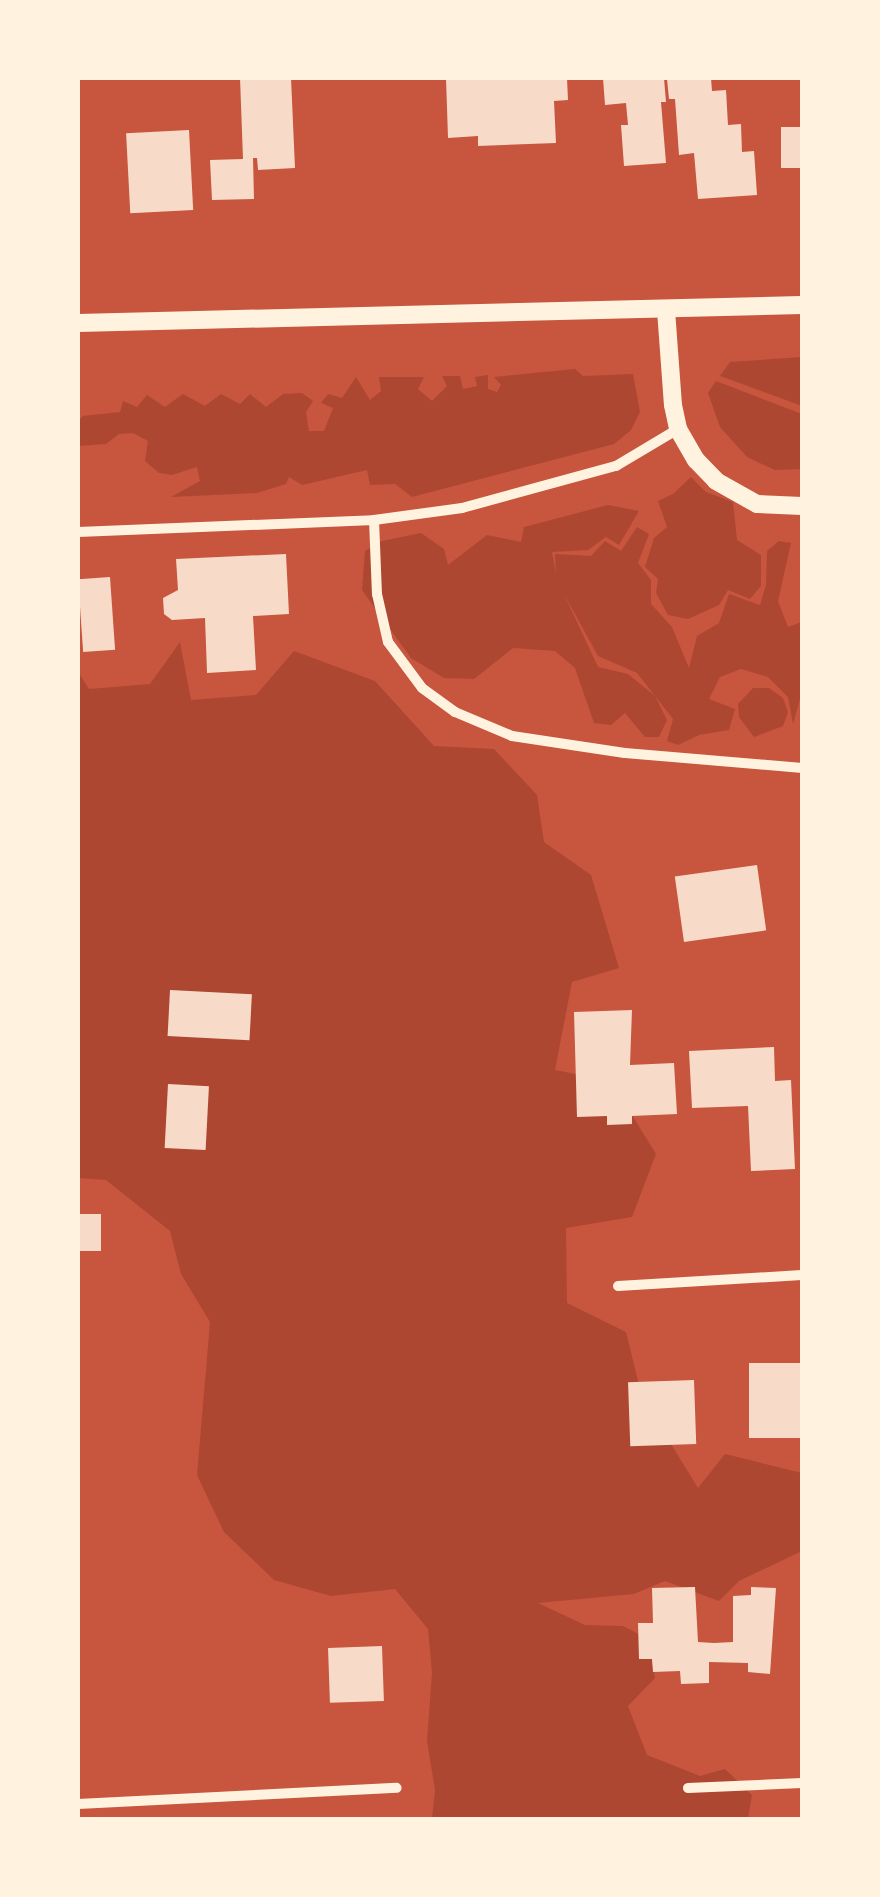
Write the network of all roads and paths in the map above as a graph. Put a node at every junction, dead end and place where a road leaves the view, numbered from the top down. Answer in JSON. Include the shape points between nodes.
{"nodes":[{"id":1,"x":802,"y":304,"type":"edge"},
{"id":2,"x":666,"y":310,"type":"junction"},
{"id":3,"x":78,"y":323,"type":"edge"},
{"id":4,"x":678,"y":429,"type":"junction"},
{"id":5,"x":802,"y":506,"type":"edge"},
{"id":6,"x":374,"y":520,"type":"junction"},
{"id":7,"x":78,"y":532,"type":"edge"},
{"id":8,"x":802,"y":768,"type":"edge"},
{"id":9,"x":802,"y":1275,"type":"edge"},
{"id":10,"x":618,"y":1286,"type":"dead end"},
{"id":11,"x":802,"y":1783,"type":"edge"},
{"id":12,"x":397,"y":1788,"type":"dead end"},
{"id":13,"x":688,"y":1788,"type":"dead end"},
{"id":14,"x":78,"y":1804,"type":"edge"}],
"edges":[{"from":1,"to":2,"type":"street"},
{"from":2,"to":3,"type":"street"},
{"from":2,"to":4,"type":"street"},
{"from":4,"to":5,"type":"street","via":[[705,472],[736,494],[757,504]]},
{"from":4,"to":6,"type":"street","via":[[616,466],[578,478],[462,508]]},
{"from":6,"to":7,"type":"street"},
{"from":6,"to":8,"type":"street","via":[[377,594],[388,642],[422,688],[454,712],[512,736]]},
{"from":9,"to":10,"type":"street"},
{"from":11,"to":13,"type":"street"},
{"from":12,"to":14,"type":"street"}]}
